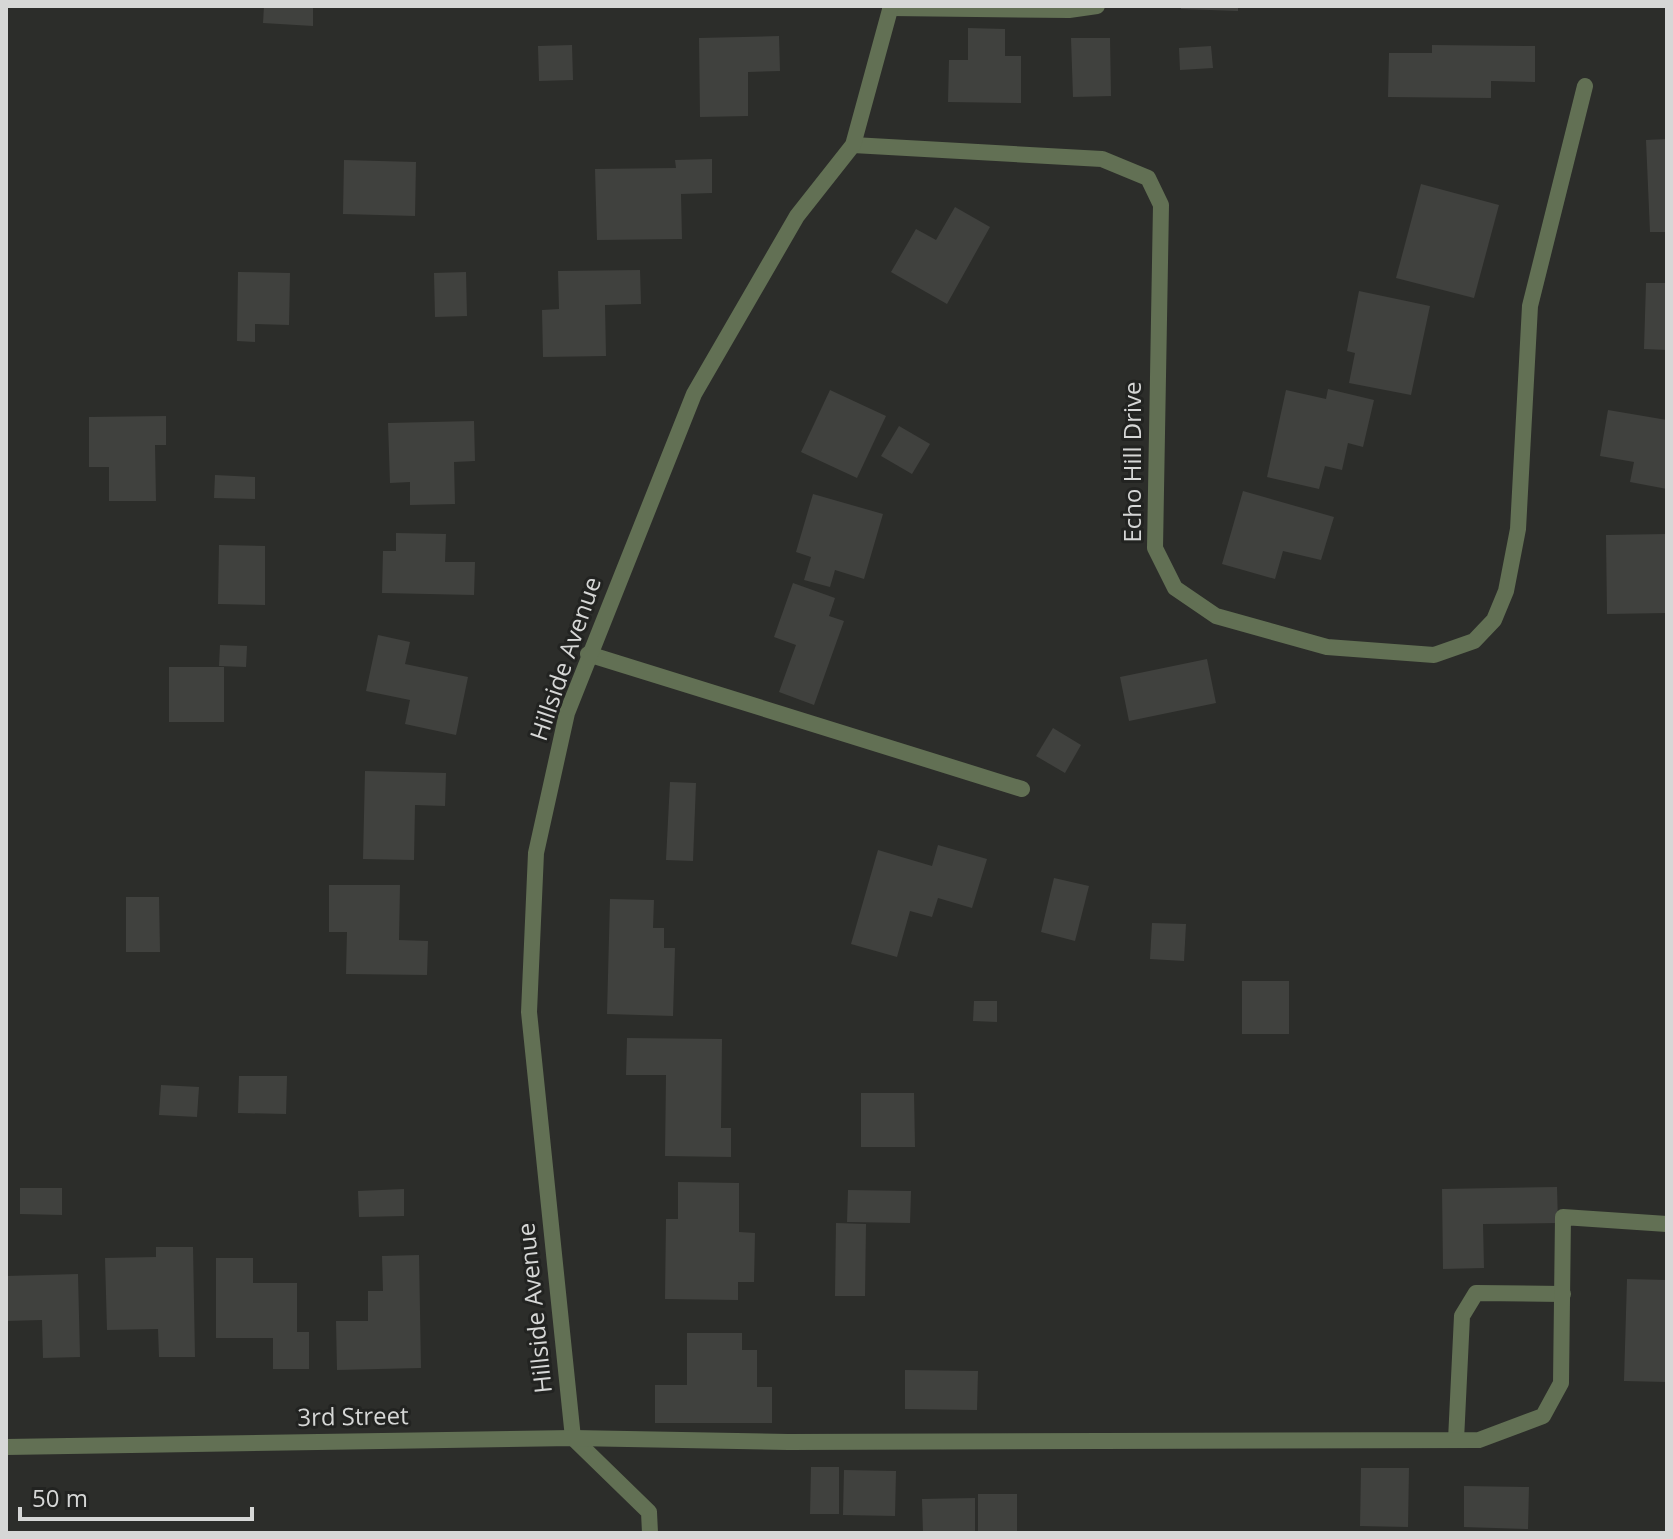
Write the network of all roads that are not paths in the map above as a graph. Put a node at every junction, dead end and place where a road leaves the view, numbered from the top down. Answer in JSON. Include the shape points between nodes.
{"nodes":[{"id":1,"x":1097,"y":6,"type":"edge"},
{"id":2,"x":890,"y":7,"type":"edge"},
{"id":3,"x":1585,"y":86,"type":"dead end"},
{"id":4,"x":853,"y":145,"type":"junction"},
{"id":5,"x":588,"y":654,"type":"junction"},
{"id":6,"x":1022,"y":789,"type":"dead end"},
{"id":7,"x":1667,"y":1224,"type":"edge"},
{"id":8,"x":1563,"y":1294,"type":"junction"},
{"id":9,"x":573,"y":1438,"type":"junction"},
{"id":10,"x":1456,"y":1440,"type":"junction"},
{"id":11,"x":6,"y":1447,"type":"edge"},
{"id":12,"x":650,"y":1533,"type":"edge"}],
"edges":[{"from":1,"to":2,"type":"street"},
{"from":2,"to":4,"type":"street","name":"Hillside Avenue"},
{"from":3,"to":4,"type":"street","name":"Echo Hill Drive","via":[[1530,306],[1518,529],[1506,591],[1494,620],[1474,641],[1434,655],[1327,647],[1216,616],[1175,588],[1155,548],[1161,205],[1148,178],[1102,159]]},
{"from":4,"to":5,"type":"street","name":"Hillside Avenue","via":[[797,216],[694,394]]},
{"from":5,"to":6,"type":"street"},
{"from":5,"to":9,"type":"street","name":"Hillside Avenue","via":[[567,713],[536,853],[529,1012]]},
{"from":7,"to":8,"type":"street","name":"3rd Street","via":[[1563,1217]]},
{"from":8,"to":10,"type":"street","name":"3rd Street","via":[[1561,1383],[1543,1416],[1479,1440]]},
{"from":8,"to":10,"type":"street","via":[[1476,1293],[1462,1316]]},
{"from":9,"to":10,"type":"street","name":"3rd Street"},
{"from":9,"to":11,"type":"street","name":"3rd Street"},
{"from":9,"to":12,"type":"street","via":[[649,1512]]}]}
